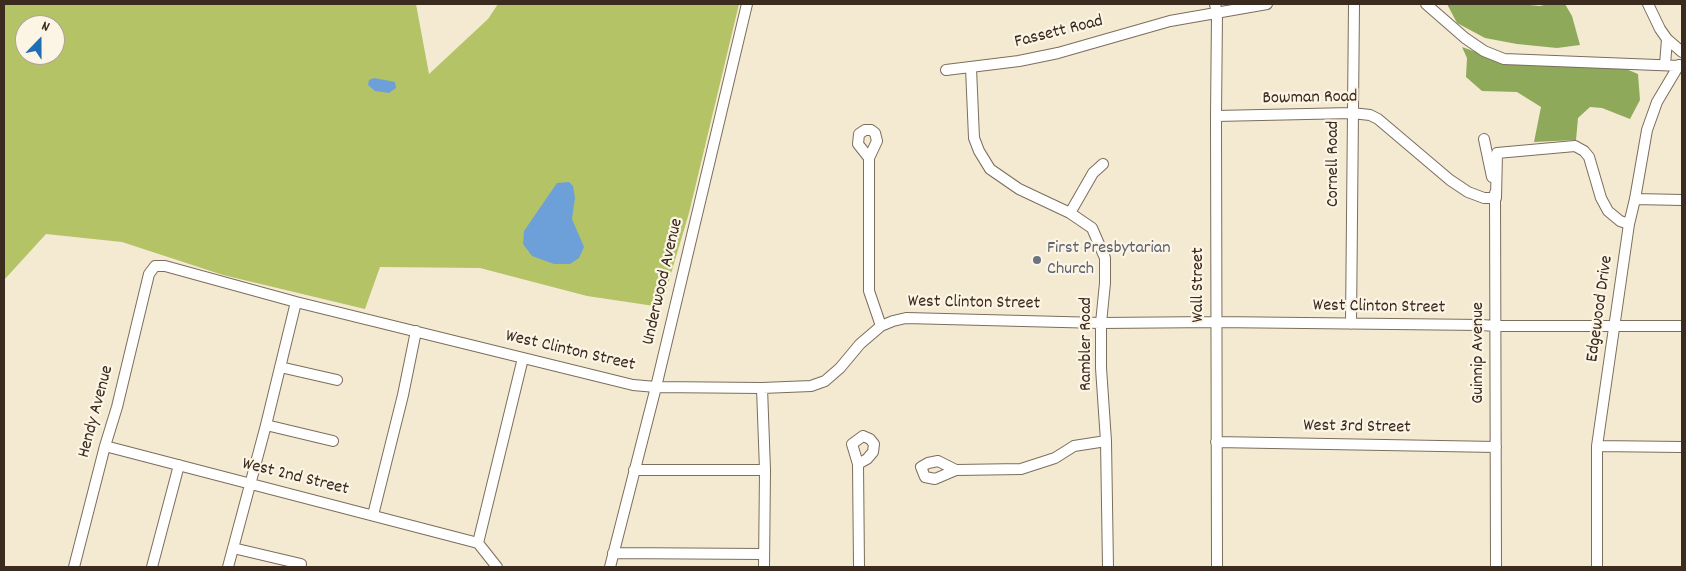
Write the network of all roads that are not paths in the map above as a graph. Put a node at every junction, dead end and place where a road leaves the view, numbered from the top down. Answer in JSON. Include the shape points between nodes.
{"nodes":[{"id":1,"x":747,"y":4,"type":"edge"},
{"id":2,"x":1267,"y":4,"type":"edge"},
{"id":3,"x":1354,"y":4,"type":"edge"},
{"id":4,"x":1426,"y":4,"type":"edge"},
{"id":5,"x":1648,"y":4,"type":"edge"},
{"id":6,"x":1216,"y":9,"type":"edge"},
{"id":7,"x":1667,"y":39,"type":"junction"},
{"id":8,"x":1682,"y":52,"type":"edge"},
{"id":9,"x":1665,"y":65,"type":"junction"},
{"id":10,"x":1680,"y":66,"type":"edge"},
{"id":11,"x":971,"y":68,"type":"junction"},
{"id":12,"x":946,"y":70,"type":"dead end"},
{"id":13,"x":1352,"y":113,"type":"junction"},
{"id":14,"x":1216,"y":116,"type":"junction"},
{"id":15,"x":1484,"y":139,"type":"dead end"},
{"id":16,"x":869,"y":158,"type":"dead end"},
{"id":17,"x":1103,"y":164,"type":"dead end"},
{"id":18,"x":1496,"y":198,"type":"junction"},
{"id":19,"x":1635,"y":199,"type":"junction"},
{"id":20,"x":1682,"y":200,"type":"edge"},
{"id":21,"x":1070,"y":213,"type":"junction"},
{"id":22,"x":1629,"y":224,"type":"junction"},
{"id":23,"x":155,"y":266,"type":"joint"},
{"id":24,"x":296,"y":302,"type":"junction"},
{"id":25,"x":1216,"y":322,"type":"junction"},
{"id":26,"x":1101,"y":323,"type":"junction"},
{"id":27,"x":1351,"y":324,"type":"junction"},
{"id":28,"x":1614,"y":325,"type":"junction"},
{"id":29,"x":881,"y":326,"type":"junction"},
{"id":30,"x":1496,"y":326,"type":"junction"},
{"id":31,"x":1682,"y":326,"type":"edge"},
{"id":32,"x":416,"y":331,"type":"junction"},
{"id":33,"x":523,"y":358,"type":"junction"},
{"id":34,"x":280,"y":366,"type":"junction"},
{"id":35,"x":337,"y":380,"type":"dead end"},
{"id":36,"x":656,"y":387,"type":"junction"},
{"id":37,"x":762,"y":388,"type":"junction"},
{"id":38,"x":266,"y":425,"type":"junction"},
{"id":39,"x":333,"y":441,"type":"dead end"},
{"id":40,"x":1106,"y":441,"type":"junction"},
{"id":41,"x":1216,"y":442,"type":"junction"},
{"id":42,"x":104,"y":446,"type":"junction"},
{"id":43,"x":1597,"y":446,"type":"junction"},
{"id":44,"x":1496,"y":447,"type":"junction"},
{"id":45,"x":1682,"y":447,"type":"edge"},
{"id":46,"x":858,"y":464,"type":"dead end"},
{"id":47,"x":179,"y":465,"type":"junction"},
{"id":48,"x":634,"y":470,"type":"junction"},
{"id":49,"x":765,"y":470,"type":"junction"},
{"id":50,"x":956,"y":470,"type":"dead end"},
{"id":51,"x":251,"y":484,"type":"junction"},
{"id":52,"x":373,"y":514,"type":"junction"},
{"id":53,"x":478,"y":543,"type":"junction"},
{"id":54,"x":233,"y":548,"type":"junction"},
{"id":55,"x":613,"y":552,"type":"junction"},
{"id":56,"x":764,"y":554,"type":"junction"},
{"id":57,"x":301,"y":564,"type":"dead end"},
{"id":58,"x":74,"y":567,"type":"edge"},
{"id":59,"x":152,"y":567,"type":"edge"},
{"id":60,"x":228,"y":567,"type":"edge"},
{"id":61,"x":497,"y":567,"type":"edge"},
{"id":62,"x":610,"y":567,"type":"edge"},
{"id":63,"x":764,"y":567,"type":"edge"},
{"id":64,"x":859,"y":567,"type":"edge"},
{"id":65,"x":1108,"y":567,"type":"edge"},
{"id":66,"x":1218,"y":567,"type":"edge"},
{"id":67,"x":1496,"y":567,"type":"edge"},
{"id":68,"x":1597,"y":567,"type":"edge"}],
"edges":[{"from":1,"to":36,"type":"street","name":"Underwood Avenue"},
{"from":2,"to":6,"type":"street","name":"Fassett Road"},
{"from":3,"to":13,"type":"street","name":"Cornell Road"},
{"from":4,"to":9,"type":"street","via":[[1465,38],[1504,59]]},
{"from":5,"to":7,"type":"street"},
{"from":6,"to":11,"type":"street","name":"Fassett Road","via":[[1058,53]]},
{"from":6,"to":14,"type":"street","name":"Wall Street"},
{"from":7,"to":8,"type":"street"},
{"from":7,"to":9,"type":"street"},
{"from":9,"to":10,"type":"street"},
{"from":10,"to":19,"type":"street","name":"Edgewood Drive","via":[[1657,102],[1646,130]]},
{"from":11,"to":12,"type":"street","name":"Fassett Road"},
{"from":11,"to":21,"type":"street","name":"Rambler Road","via":[[974,138],[990,169],[1019,189]]},
{"from":13,"to":14,"type":"street","name":"Bowman Road"},
{"from":13,"to":18,"type":"street","name":"Bowman Road","via":[[1378,119],[1468,192],[1484,198]]},
{"from":13,"to":27,"type":"street","name":"Cornell Road"},
{"from":14,"to":25,"type":"street","name":"Wall Street"},
{"from":15,"to":18,"type":"street","name":"Guinnip Avenue"},
{"from":16,"to":29,"type":"street","via":[[869,291]]},
{"from":17,"to":21,"type":"street","via":[[1093,173]]},
{"from":18,"to":22,"type":"street","via":[[1497,153],[1572,145],[1589,157],[1608,211]]},
{"from":18,"to":30,"type":"street","name":"Guinnip Avenue"},
{"from":19,"to":20,"type":"street"},
{"from":19,"to":22,"type":"street","name":"Edgewood Drive"},
{"from":21,"to":26,"type":"street","name":"Rambler Road","via":[[1092,228],[1105,258]]},
{"from":22,"to":28,"type":"street","name":"Edgewood Drive"},
{"from":23,"to":24,"type":"street","name":"West Clinton Street"},
{"from":23,"to":42,"type":"street","name":"Hendy Avenue","via":[[149,274]]},
{"from":24,"to":32,"type":"street","name":"West Clinton Street"},
{"from":24,"to":34,"type":"street"},
{"from":25,"to":26,"type":"street","name":"West Clinton Street"},
{"from":25,"to":27,"type":"street","name":"West Clinton Street"},
{"from":25,"to":41,"type":"street","name":"Wall Street"},
{"from":26,"to":29,"type":"street","name":"West Clinton Street","via":[[906,318]]},
{"from":26,"to":40,"type":"street","name":"Rambler Road"},
{"from":27,"to":30,"type":"street","name":"West Clinton Street"},
{"from":28,"to":30,"type":"street","name":"West Clinton Street"},
{"from":28,"to":31,"type":"street","name":"West Clinton Street"},
{"from":28,"to":43,"type":"street","name":"Edgewood Drive"},
{"from":29,"to":37,"type":"street","name":"West Clinton Street","via":[[825,381],[806,386]]},
{"from":30,"to":44,"type":"street","name":"Guinnip Avenue"},
{"from":32,"to":33,"type":"street","name":"West Clinton Street"},
{"from":32,"to":52,"type":"street"},
{"from":33,"to":36,"type":"street","name":"West Clinton Street","via":[[633,385]]},
{"from":33,"to":53,"type":"street"},
{"from":34,"to":35,"type":"street"},
{"from":34,"to":38,"type":"street"},
{"from":36,"to":37,"type":"street","name":"West Clinton Street"},
{"from":36,"to":48,"type":"street","name":"Underwood Avenue"},
{"from":37,"to":49,"type":"street"},
{"from":38,"to":39,"type":"street"},
{"from":38,"to":51,"type":"street"},
{"from":40,"to":50,"type":"street","via":[[1074,446],[1055,458],[1021,469]]},
{"from":40,"to":65,"type":"street","name":"Rambler Road"},
{"from":41,"to":44,"type":"street","name":"West 3rd Street"},
{"from":41,"to":66,"type":"street","name":"Wall Street"},
{"from":42,"to":47,"type":"street","name":"West 2nd Street"},
{"from":42,"to":58,"type":"street","name":"Hendy Avenue"},
{"from":43,"to":45,"type":"street"},
{"from":43,"to":68,"type":"street","name":"Edgewood Drive"},
{"from":44,"to":67,"type":"street","name":"Guinnip Avenue"},
{"from":46,"to":64,"type":"street"},
{"from":47,"to":51,"type":"street","name":"West 2nd Street"},
{"from":47,"to":59,"type":"street"},
{"from":48,"to":49,"type":"street"},
{"from":48,"to":55,"type":"street","name":"Underwood Avenue"},
{"from":49,"to":56,"type":"street"},
{"from":51,"to":52,"type":"street","name":"West 2nd Street"},
{"from":51,"to":54,"type":"street"},
{"from":52,"to":53,"type":"street","name":"West 2nd Street"},
{"from":53,"to":61,"type":"street"},
{"from":54,"to":57,"type":"street"},
{"from":54,"to":60,"type":"street"},
{"from":55,"to":56,"type":"street"},
{"from":55,"to":62,"type":"street","name":"Underwood Avenue"},
{"from":56,"to":63,"type":"street"}]}
